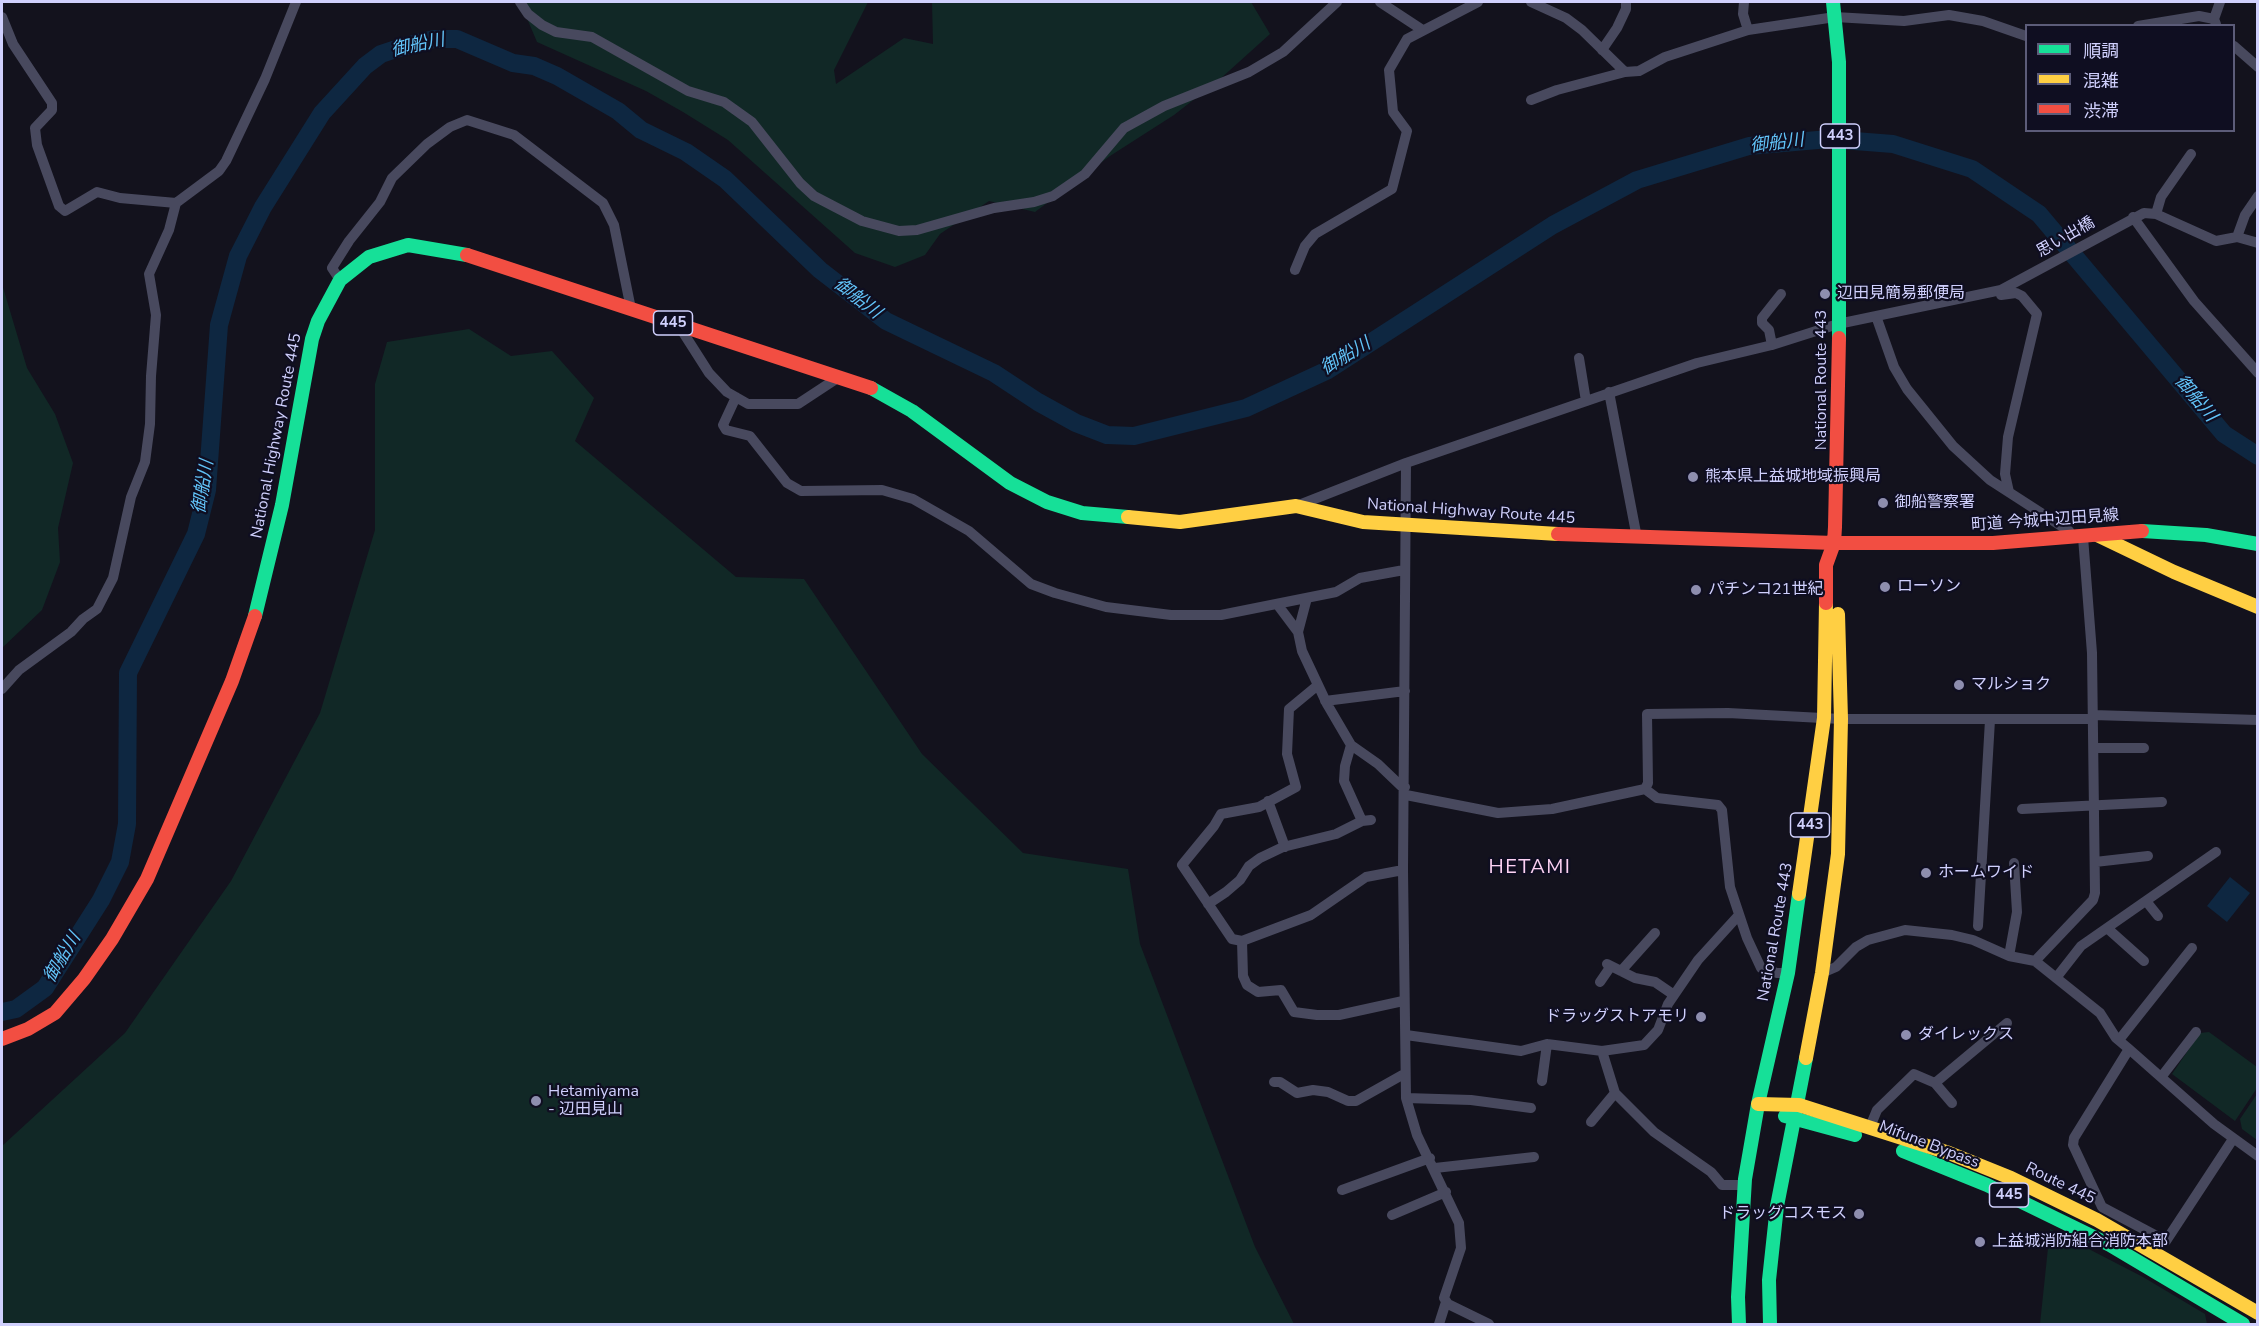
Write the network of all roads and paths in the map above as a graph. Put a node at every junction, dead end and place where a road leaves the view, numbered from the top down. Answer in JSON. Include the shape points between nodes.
{"nodes":[{"id":1,"x":296,"y":2,"type":"edge"},
{"id":2,"x":520,"y":2,"type":"edge"},
{"id":3,"x":1337,"y":2,"type":"edge"},
{"id":4,"x":1380,"y":2,"type":"edge"},
{"id":5,"x":1478,"y":2,"type":"edge"},
{"id":6,"x":1531,"y":2,"type":"edge"},
{"id":7,"x":1626,"y":2,"type":"edge"},
{"id":8,"x":1744,"y":2,"type":"edge"},
{"id":9,"x":1833,"y":2,"type":"edge"},
{"id":10,"x":2220,"y":2,"type":"edge"},
{"id":11,"x":2,"y":17,"type":"edge"},
{"id":12,"x":1835,"y":17,"type":"junction"},
{"id":13,"x":2215,"y":22,"type":"edge"},
{"id":14,"x":2150,"y":24,"type":"edge"},
{"id":15,"x":1421,"y":29,"type":"junction"},
{"id":16,"x":1748,"y":30,"type":"junction"},
{"id":17,"x":2025,"y":36,"type":"edge"},
{"id":18,"x":2235,"y":47,"type":"edge"},
{"id":19,"x":1602,"y":51,"type":"junction"},
{"id":20,"x":2258,"y":67,"type":"edge"},
{"id":21,"x":1625,"y":72,"type":"junction"},
{"id":22,"x":1531,"y":100,"type":"dead end"},
{"id":23,"x":2191,"y":154,"type":"dead end"},
{"id":24,"x":2258,"y":196,"type":"edge"},
{"id":25,"x":176,"y":203,"type":"junction"},
{"id":26,"x":2156,"y":214,"type":"junction"},
{"id":27,"x":2131,"y":218,"type":"junction"},
{"id":28,"x":2237,"y":237,"type":"junction"},
{"id":29,"x":2258,"y":243,"type":"edge"},
{"id":30,"x":1295,"y":270,"type":"dead end"},
{"id":31,"x":340,"y":280,"type":"junction"},
{"id":32,"x":1992,"y":293,"type":"junction"},
{"id":33,"x":1781,"y":294,"type":"dead end"},
{"id":34,"x":631,"y":309,"type":"junction"},
{"id":35,"x":1876,"y":316,"type":"junction"},
{"id":36,"x":1838,"y":324,"type":"junction"},
{"id":37,"x":679,"y":325,"type":"junction"},
{"id":38,"x":1772,"y":345,"type":"junction"},
{"id":39,"x":1579,"y":358,"type":"dead end"},
{"id":40,"x":2258,"y":373,"type":"edge"},
{"id":41,"x":839,"y":377,"type":"junction"},
{"id":42,"x":1609,"y":393,"type":"junction"},
{"id":43,"x":736,"y":397,"type":"junction"},
{"id":44,"x":1586,"y":400,"type":"junction"},
{"id":45,"x":1406,"y":463,"type":"junction"},
{"id":46,"x":2009,"y":492,"type":"junction"},
{"id":47,"x":1296,"y":506,"type":"junction"},
{"id":48,"x":1405,"y":526,"type":"junction"},
{"id":49,"x":2084,"y":536,"type":"junction"},
{"id":50,"x":1637,"y":538,"type":"junction"},
{"id":51,"x":1834,"y":543,"type":"junction"},
{"id":52,"x":2258,"y":544,"type":"edge"},
{"id":53,"x":1404,"y":570,"type":"junction"},
{"id":54,"x":1307,"y":598,"type":"junction"},
{"id":55,"x":1277,"y":604,"type":"junction"},
{"id":56,"x":2258,"y":608,"type":"edge"},
{"id":57,"x":1298,"y":632,"type":"junction"},
{"id":58,"x":1318,"y":685,"type":"junction"},
{"id":59,"x":2,"y":689,"type":"edge"},
{"id":60,"x":1405,"y":691,"type":"junction"},
{"id":61,"x":1325,"y":701,"type":"junction"},
{"id":62,"x":1824,"y":717,"type":"junction"},
{"id":63,"x":2093,"y":717,"type":"junction"},
{"id":64,"x":1841,"y":719,"type":"junction"},
{"id":65,"x":1990,"y":720,"type":"junction"},
{"id":66,"x":2258,"y":720,"type":"edge"},
{"id":67,"x":1351,"y":745,"type":"junction"},
{"id":68,"x":2094,"y":748,"type":"junction"},
{"id":69,"x":2144,"y":748,"type":"dead end"},
{"id":70,"x":1645,"y":789,"type":"junction"},
{"id":71,"x":1405,"y":791,"type":"junction"},
{"id":72,"x":1268,"y":801,"type":"junction"},
{"id":73,"x":2162,"y":802,"type":"dead end"},
{"id":74,"x":2094,"y":806,"type":"junction"},
{"id":75,"x":2022,"y":810,"type":"dead end"},
{"id":76,"x":1285,"y":847,"type":"junction"},
{"id":77,"x":2216,"y":852,"type":"dead end"},
{"id":78,"x":2148,"y":856,"type":"dead end"},
{"id":79,"x":2096,"y":862,"type":"junction"},
{"id":80,"x":2014,"y":863,"type":"dead end"},
{"id":81,"x":1403,"y":870,"type":"junction"},
{"id":82,"x":2146,"y":901,"type":"junction"},
{"id":83,"x":1208,"y":904,"type":"junction"},
{"id":84,"x":1738,"y":916,"type":"junction"},
{"id":85,"x":2158,"y":916,"type":"dead end"},
{"id":86,"x":1978,"y":926,"type":"dead end"},
{"id":87,"x":2107,"y":928,"type":"junction"},
{"id":88,"x":1655,"y":933,"type":"dead end"},
{"id":89,"x":1242,"y":941,"type":"junction"},
{"id":90,"x":2192,"y":948,"type":"dead end"},
{"id":91,"x":2009,"y":956,"type":"junction"},
{"id":92,"x":2035,"y":961,"type":"junction"},
{"id":93,"x":2144,"y":961,"type":"dead end"},
{"id":94,"x":1613,"y":967,"type":"junction"},
{"id":95,"x":1805,"y":973,"type":"junction"},
{"id":96,"x":2056,"y":978,"type":"junction"},
{"id":97,"x":1600,"y":982,"type":"dead end"},
{"id":98,"x":1674,"y":995,"type":"junction"},
{"id":99,"x":1403,"y":1001,"type":"junction"},
{"id":100,"x":2007,"y":1023,"type":"dead end"},
{"id":101,"x":2196,"y":1032,"type":"dead end"},
{"id":102,"x":1406,"y":1035,"type":"junction"},
{"id":103,"x":2,"y":1040,"type":"edge"},
{"id":104,"x":2119,"y":1040,"type":"junction"},
{"id":105,"x":1546,"y":1044,"type":"junction"},
{"id":106,"x":2128,"y":1049,"type":"junction"},
{"id":107,"x":1602,"y":1052,"type":"junction"},
{"id":108,"x":1404,"y":1074,"type":"junction"},
{"id":109,"x":2162,"y":1076,"type":"junction"},
{"id":110,"x":1542,"y":1081,"type":"dead end"},
{"id":111,"x":1274,"y":1082,"type":"dead end"},
{"id":112,"x":1935,"y":1083,"type":"junction"},
{"id":113,"x":1615,"y":1093,"type":"junction"},
{"id":114,"x":1406,"y":1098,"type":"junction"},
{"id":115,"x":1952,"y":1103,"type":"dead end"},
{"id":116,"x":1758,"y":1104,"type":"junction"},
{"id":117,"x":1799,"y":1105,"type":"junction"},
{"id":118,"x":1531,"y":1108,"type":"dead end"},
{"id":119,"x":1795,"y":1120,"type":"junction"},
{"id":120,"x":1591,"y":1122,"type":"dead end"},
{"id":121,"x":1870,"y":1127,"type":"junction"},
{"id":122,"x":2233,"y":1139,"type":"junction"},
{"id":123,"x":2258,"y":1156,"type":"edge"},
{"id":124,"x":1534,"y":1157,"type":"dead end"},
{"id":125,"x":1432,"y":1163,"type":"junction"},
{"id":126,"x":1745,"y":1185,"type":"junction"},
{"id":127,"x":1342,"y":1190,"type":"dead end"},
{"id":128,"x":1446,"y":1192,"type":"junction"},
{"id":129,"x":2102,"y":1207,"type":"junction"},
{"id":130,"x":1392,"y":1215,"type":"dead end"},
{"id":131,"x":2097,"y":1220,"type":"junction"},
{"id":132,"x":1757,"y":1236,"type":"junction"},
{"id":133,"x":1446,"y":1302,"type":"junction"},
{"id":134,"x":2257,"y":1313,"type":"edge"},
{"id":135,"x":1439,"y":1324,"type":"edge"},
{"id":136,"x":1489,"y":1324,"type":"edge"},
{"id":137,"x":1739,"y":1324,"type":"edge"},
{"id":138,"x":1770,"y":1324,"type":"edge"},
{"id":139,"x":2244,"y":1324,"type":"edge"}],
"edges":[{"from":1,"to":25,"type":"street","via":[[226,161],[219,171]]},
{"from":2,"to":3,"type":"street","via":[[528,14],[556,32],[592,37],[688,91],[724,102],[752,122],[814,196],[862,221],[899,231],[917,231],[994,208],[1053,196],[1085,174],[1124,128],[1164,106],[1249,72],[1283,52]]},
{"from":4,"to":15,"type":"street"},
{"from":5,"to":15,"type":"street"},
{"from":6,"to":19,"type":"street","via":[[1566,18]]},
{"from":7,"to":19,"type":"street","via":[[1617,28]]},
{"from":8,"to":16,"type":"street"},
{"from":9,"to":12,"type":"main road","name":"National Route 443","number":"443"},
{"from":10,"to":13,"type":"street"},
{"from":11,"to":25,"type":"street","via":[[13,44],[52,104],[52,110],[34,128],[58,206],[65,212],[97,192]]},
{"from":12,"to":16,"type":"street"},
{"from":12,"to":17,"type":"street","via":[[1904,21],[1949,15],[1983,21]]},
{"from":12,"to":36,"type":"main road","name":"National Route 443","number":"443","via":[[1839,62]]},
{"from":13,"to":14,"type":"street","via":[[2199,16]]},
{"from":15,"to":30,"type":"street","via":[[1407,39],[1389,70],[1393,112],[1407,131],[1392,189],[1314,234]]},
{"from":16,"to":21,"type":"street","via":[[1665,57],[1639,71]]},
{"from":18,"to":20,"type":"street"},
{"from":19,"to":21,"type":"street"},
{"from":21,"to":22,"type":"street"},
{"from":23,"to":26,"type":"street","via":[[2162,197]]},
{"from":24,"to":28,"type":"street"},
{"from":25,"to":59,"type":"street","via":[[169,230],[149,274],[156,315],[150,424],[145,462],[131,497],[113,578],[97,609],[19,670]]},
{"from":26,"to":27,"type":"street"},
{"from":26,"to":28,"type":"street","via":[[2216,241]]},
{"from":27,"to":32,"type":"street","name":"思い出橋","via":[[2020,282]]},
{"from":27,"to":40,"type":"street","via":[[2194,301]]},
{"from":28,"to":29,"type":"street"},
{"from":31,"to":34,"type":"main road","name":"National Highway Route 445","number":"445","via":[[369,256],[408,245],[475,257]]},
{"from":31,"to":34,"type":"street","via":[[332,268],[380,202],[392,178],[427,144],[467,120],[514,135],[603,203],[614,225]]},
{"from":31,"to":103,"type":"main road","name":"National Highway Route 445","number":"445","via":[[312,339],[282,506],[257,610],[232,681],[147,879],[112,939],[55,1013]]},
{"from":32,"to":35,"type":"street"},
{"from":32,"to":46,"type":"street","via":[[1992,297],[2009,293],[2022,296],[2037,314],[2008,437],[2005,474]]},
{"from":33,"to":38,"type":"street","via":[[1762,318]]},
{"from":34,"to":37,"type":"main road","name":"National Highway Route 445","number":"445"},
{"from":35,"to":36,"type":"street"},
{"from":35,"to":46,"type":"street","via":[[1894,367],[1916,403],[1953,446]]},
{"from":36,"to":38,"type":"street"},
{"from":36,"to":51,"type":"main road","name":"National Route 443","number":"443"},
{"from":37,"to":41,"type":"main road","name":"National Highway Route 445","number":"445"},
{"from":37,"to":43,"type":"street","via":[[709,373]]},
{"from":38,"to":42,"type":"street","via":[[1697,363]]},
{"from":39,"to":44,"type":"street"},
{"from":41,"to":43,"type":"street","via":[[798,404],[748,404]]},
{"from":41,"to":47,"type":"main road","name":"National Highway Route 445","number":"445","via":[[871,388],[912,411],[1010,483],[1047,502],[1082,513],[1180,522]]},
{"from":42,"to":44,"type":"street"},
{"from":42,"to":50,"type":"street"},
{"from":43,"to":55,"type":"street","via":[[723,425],[726,430],[750,436],[787,483],[801,491],[882,490],[914,499],[969,531],[1031,584],[1054,593],[1106,607],[1171,615],[1221,615]]},
{"from":44,"to":45,"type":"street"},
{"from":45,"to":47,"type":"street"},
{"from":45,"to":48,"type":"street"},
{"from":46,"to":49,"type":"street","via":[[2069,531]]},
{"from":47,"to":48,"type":"main road","name":"National Highway Route 445","number":"445","via":[[1363,522]]},
{"from":48,"to":50,"type":"main road","name":"National Highway Route 445","number":"445"},
{"from":48,"to":53,"type":"street"},
{"from":49,"to":51,"type":"main road","name":"町道 今城中辺田見線","via":[[1993,543]]},
{"from":49,"to":52,"type":"main road","name":"町道 今城中辺田見線","via":[[2182,531]]},
{"from":49,"to":56,"type":"main road"},
{"from":49,"to":63,"type":"street"},
{"from":50,"to":51,"type":"main road","name":"National Highway Route 445","number":"445"},
{"from":51,"to":62,"type":"main road","name":"National Route 443","number":"443","via":[[1826,565]]},
{"from":51,"to":64,"type":"main road","name":"National Route 443","number":"443"},
{"from":53,"to":54,"type":"street","via":[[1360,578],[1336,592]]},
{"from":53,"to":60,"type":"street"},
{"from":54,"to":55,"type":"street"},
{"from":54,"to":57,"type":"street"},
{"from":55,"to":57,"type":"street"},
{"from":57,"to":58,"type":"street"},
{"from":58,"to":61,"type":"street"},
{"from":58,"to":72,"type":"street","via":[[1289,709],[1287,754],[1296,787]]},
{"from":60,"to":61,"type":"street"},
{"from":60,"to":71,"type":"street"},
{"from":61,"to":67,"type":"street"},
{"from":62,"to":64,"type":"street"},
{"from":62,"to":70,"type":"street","via":[[1647,714]]},
{"from":62,"to":95,"type":"main road","name":"National Route 443","number":"443"},
{"from":63,"to":65,"type":"street"},
{"from":63,"to":66,"type":"street"},
{"from":63,"to":68,"type":"street"},
{"from":64,"to":65,"type":"street"},
{"from":64,"to":95,"type":"main road","name":"National Route 443","number":"443","via":[[1838,854]]},
{"from":65,"to":86,"type":"street"},
{"from":67,"to":71,"type":"street","via":[[1378,764]]},
{"from":67,"to":76,"type":"street","via":[[1344,780],[1350,800],[1366,820],[1336,834]]},
{"from":68,"to":69,"type":"street"},
{"from":68,"to":74,"type":"street"},
{"from":70,"to":71,"type":"street","via":[[1552,809],[1498,813]]},
{"from":70,"to":84,"type":"street","via":[[1657,798],[1701,801],[1721,807],[1726,860]]},
{"from":71,"to":81,"type":"street"},
{"from":72,"to":76,"type":"street"},
{"from":72,"to":83,"type":"street","via":[[1258,807],[1221,814],[1182,862]]},
{"from":73,"to":74,"type":"street"},
{"from":74,"to":75,"type":"street"},
{"from":74,"to":79,"type":"street"},
{"from":76,"to":83,"type":"street","via":[[1249,866],[1240,880]]},
{"from":77,"to":82,"type":"street"},
{"from":78,"to":79,"type":"street"},
{"from":79,"to":92,"type":"street","via":[[2095,897]]},
{"from":80,"to":91,"type":"street","via":[[2017,912]]},
{"from":81,"to":89,"type":"street","via":[[1366,877],[1311,915]]},
{"from":81,"to":99,"type":"street"},
{"from":82,"to":85,"type":"street"},
{"from":82,"to":87,"type":"street"},
{"from":83,"to":89,"type":"street","via":[[1232,939]]},
{"from":84,"to":95,"type":"street","via":[[1761,968],[1777,973]]},
{"from":84,"to":98,"type":"street","via":[[1698,960]]},
{"from":87,"to":93,"type":"street"},
{"from":87,"to":96,"type":"street","via":[[2081,946]]},
{"from":88,"to":94,"type":"street"},
{"from":89,"to":99,"type":"street","via":[[1247,985],[1258,992],[1281,990],[1294,1012],[1339,1016]]},
{"from":90,"to":104,"type":"street"},
{"from":91,"to":92,"type":"street"},
{"from":91,"to":95,"type":"street","via":[[1973,940],[1905,930],[1868,940],[1836,967]]},
{"from":92,"to":96,"type":"street"},
{"from":94,"to":97,"type":"street"},
{"from":94,"to":98,"type":"street","via":[[1655,982]]},
{"from":95,"to":116,"type":"main road","name":"National Route 443","number":"443"},
{"from":95,"to":117,"type":"main road","name":"National Route 443","number":"443"},
{"from":96,"to":104,"type":"street","via":[[2100,1012]]},
{"from":98,"to":107,"type":"street","via":[[1651,1039],[1632,1048]]},
{"from":99,"to":102,"type":"street"},
{"from":100,"to":112,"type":"street"},
{"from":101,"to":109,"type":"street"},
{"from":102,"to":105,"type":"street","via":[[1521,1051]]},
{"from":102,"to":108,"type":"street"},
{"from":104,"to":106,"type":"street"},
{"from":105,"to":107,"type":"street"},
{"from":105,"to":110,"type":"street"},
{"from":106,"to":109,"type":"street"},
{"from":106,"to":129,"type":"street","via":[[2074,1138],[2073,1145]]},
{"from":107,"to":113,"type":"street"},
{"from":108,"to":111,"type":"street","via":[[1356,1101],[1328,1092],[1298,1093]]},
{"from":108,"to":114,"type":"street"},
{"from":109,"to":122,"type":"street"},
{"from":112,"to":115,"type":"street"},
{"from":112,"to":121,"type":"street","via":[[1914,1074],[1877,1110]]},
{"from":113,"to":120,"type":"street"},
{"from":113,"to":126,"type":"street","via":[[1654,1132],[1711,1172],[1722,1185]]},
{"from":114,"to":118,"type":"street","via":[[1471,1100]]},
{"from":114,"to":125,"type":"street","via":[[1417,1136]]},
{"from":116,"to":117,"type":"main road","number":"445"},
{"from":116,"to":119,"type":"main road","name":"Mifune Bypass","number":"445"},
{"from":116,"to":126,"type":"main road","name":"National Route 443","number":"443"},
{"from":117,"to":119,"type":"main road","name":"National Route 443","number":"443"},
{"from":117,"to":121,"type":"main road","name":"Route 445","number":"445"},
{"from":119,"to":132,"type":"main road","name":"National Route 443","number":"443","via":[[1777,1206]]},
{"from":119,"to":139,"type":"main road","name":"Mifune Bypass","number":"445","via":[[1861,1137],[1987,1185],[2110,1245]]},
{"from":121,"to":131,"type":"main road","name":"Route 445","number":"445","via":[[2011,1178]]},
{"from":122,"to":123,"type":"street"},
{"from":122,"to":129,"type":"street","via":[[2166,1241]]},
{"from":124,"to":125,"type":"street"},
{"from":125,"to":127,"type":"street"},
{"from":125,"to":128,"type":"street"},
{"from":126,"to":132,"type":"main road","name":"National Route 443","number":"443"},
{"from":128,"to":130,"type":"street"},
{"from":128,"to":133,"type":"street","via":[[1459,1223],[1461,1248],[1446,1289]]},
{"from":129,"to":131,"type":"street"},
{"from":131,"to":134,"type":"main road","name":"Route 445","number":"445"},
{"from":132,"to":137,"type":"main road","name":"National Route 443","number":"443"},
{"from":132,"to":138,"type":"main road","name":"National Route 443","number":"443","via":[[1769,1280]]},
{"from":133,"to":135,"type":"street"},
{"from":133,"to":136,"type":"street"},
{"from":134,"to":139,"type":"main road"}]}
